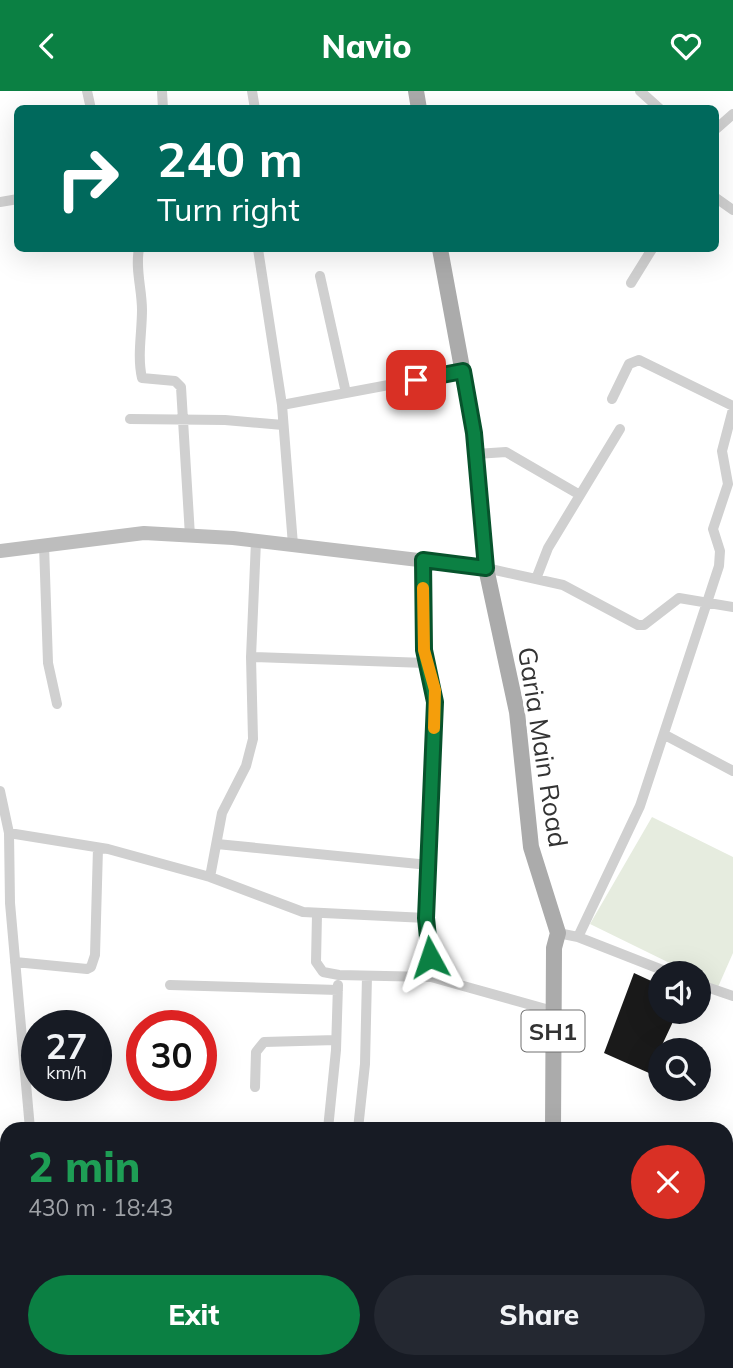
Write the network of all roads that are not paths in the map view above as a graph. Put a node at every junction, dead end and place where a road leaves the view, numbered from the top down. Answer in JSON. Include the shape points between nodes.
{"nodes":[{"id":1,"x":640,"y":91,"type":"edge"},
{"id":2,"x":656,"y":105,"type":"edge"},
{"id":3,"x":733,"y":114,"type":"edge"},
{"id":4,"x":719,"y":126,"type":"edge"},
{"id":5,"x":138,"y":252,"type":"edge"},
{"id":6,"x":258,"y":252,"type":"edge"},
{"id":7,"x":441,"y":252,"type":"edge"},
{"id":8,"x":650,"y":252,"type":"edge"},
{"id":9,"x":320,"y":276,"type":"dead end"},
{"id":10,"x":631,"y":283,"type":"dead end"},
{"id":11,"x":463,"y":371,"type":"junction"},
{"id":12,"x":346,"y":393,"type":"junction"},
{"id":13,"x":612,"y":399,"type":"dead end"},
{"id":14,"x":282,"y":405,"type":"junction"},
{"id":15,"x":733,"y":407,"type":"edge"},
{"id":16,"x":130,"y":419,"type":"dead end"},
{"id":17,"x":184,"y":419,"type":"junction"},
{"id":18,"x":731,"y":423,"type":"edge"},
{"id":19,"x":283,"y":425,"type":"junction"},
{"id":20,"x":620,"y":429,"type":"dead end"},
{"id":21,"x":476,"y":454,"type":"junction"},
{"id":22,"x":580,"y":495,"type":"junction"},
{"id":23,"x":190,"y":536,"type":"junction"},
{"id":24,"x":256,"y":541,"type":"junction"},
{"id":25,"x":44,"y":545,"type":"junction"},
{"id":26,"x":293,"y":545,"type":"junction"},
{"id":27,"x":0,"y":551,"type":"edge"},
{"id":28,"x":423,"y":560,"type":"junction"},
{"id":29,"x":486,"y":568,"type":"junction"},
{"id":30,"x":536,"y":579,"type":"junction"},
{"id":31,"x":706,"y":602,"type":"junction"},
{"id":32,"x":733,"y":607,"type":"edge"},
{"id":33,"x":251,"y":657,"type":"junction"},
{"id":34,"x":426,"y":663,"type":"junction"},
{"id":35,"x":57,"y":704,"type":"dead end"},
{"id":36,"x":665,"y":735,"type":"junction"},
{"id":37,"x":733,"y":771,"type":"edge"},
{"id":38,"x":0,"y":791,"type":"edge"},
{"id":39,"x":9,"y":833,"type":"junction"},
{"id":40,"x":217,"y":844,"type":"junction"},
{"id":41,"x":98,"y":848,"type":"junction"},
{"id":42,"x":429,"y":865,"type":"junction"},
{"id":43,"x":210,"y":877,"type":"junction"},
{"id":44,"x":5,"y":904,"type":"edge"},
{"id":45,"x":317,"y":914,"type":"junction"},
{"id":46,"x":426,"y":918,"type":"junction"},
{"id":47,"x":558,"y":933,"type":"junction"},
{"id":48,"x":579,"y":937,"type":"junction"},
{"id":49,"x":15,"y":962,"type":"junction"},
{"id":50,"x":648,"y":964,"type":"edge"},
{"id":51,"x":339,"y":975,"type":"junction"},
{"id":52,"x":367,"y":976,"type":"junction"},
{"id":53,"x":431,"y":977,"type":"junction"},
{"id":54,"x":170,"y":985,"type":"dead end"},
{"id":55,"x":711,"y":988,"type":"edge"},
{"id":56,"x":338,"y":990,"type":"junction"},
{"id":57,"x":733,"y":996,"type":"edge"},
{"id":58,"x":553,"y":1011,"type":"junction"},
{"id":59,"x":336,"y":1040,"type":"junction"},
{"id":60,"x":255,"y":1087,"type":"dead end"},
{"id":61,"x":29,"y":1122,"type":"edge"},
{"id":62,"x":329,"y":1122,"type":"edge"},
{"id":63,"x":359,"y":1122,"type":"edge"},
{"id":64,"x":553,"y":1122,"type":"edge"}],
"edges":[{"from":1,"to":2,"type":"street"},
{"from":3,"to":4,"type":"street"},
{"from":5,"to":17,"type":"street","via":[[142,378],[175,381],[181,387]]},
{"from":6,"to":14,"type":"street"},
{"from":7,"to":11,"type":"main road","name":"Garia Main Road","number":"SH1"},
{"from":8,"to":10,"type":"street"},
{"from":9,"to":12,"type":"street"},
{"from":11,"to":12,"type":"street"},
{"from":11,"to":21,"type":"main road","name":"Garia Main Road","number":"SH1"},
{"from":12,"to":14,"type":"street"},
{"from":13,"to":15,"type":"street","via":[[629,364],[639,360]]},
{"from":14,"to":19,"type":"street"},
{"from":15,"to":18,"type":"street"},
{"from":16,"to":17,"type":"street"},
{"from":17,"to":19,"type":"street"},
{"from":17,"to":23,"type":"street"},
{"from":18,"to":31,"type":"street","via":[[722,451],[728,484],[713,529],[721,559]]},
{"from":19,"to":26,"type":"street"},
{"from":20,"to":22,"type":"street"},
{"from":21,"to":22,"type":"street","via":[[506,452]]},
{"from":21,"to":29,"type":"main road","name":"Garia Main Road","number":"SH1"},
{"from":22,"to":30,"type":"street","via":[[548,548]]},
{"from":23,"to":24,"type":"main road"},
{"from":23,"to":25,"type":"main road","via":[[144,533]]},
{"from":24,"to":26,"type":"main road"},
{"from":24,"to":33,"type":"street"},
{"from":25,"to":27,"type":"main road"},
{"from":25,"to":35,"type":"street","via":[[48,663]]},
{"from":26,"to":28,"type":"main road"},
{"from":28,"to":29,"type":"main road"},
{"from":28,"to":34,"type":"street"},
{"from":29,"to":30,"type":"street"},
{"from":29,"to":47,"type":"main road","name":"Garia Main Road","number":"SH1","via":[[517,712],[531,848]]},
{"from":30,"to":31,"type":"street","via":[[578,591],[638,625],[679,598]]},
{"from":31,"to":32,"type":"street"},
{"from":31,"to":36,"type":"street"},
{"from":33,"to":34,"type":"street"},
{"from":33,"to":40,"type":"street","via":[[253,739],[246,766],[222,813]]},
{"from":34,"to":42,"type":"street","via":[[435,702]]},
{"from":36,"to":37,"type":"street"},
{"from":36,"to":48,"type":"street","via":[[640,806]]},
{"from":38,"to":39,"type":"street"},
{"from":39,"to":41,"type":"street"},
{"from":39,"to":44,"type":"street"},
{"from":40,"to":42,"type":"street"},
{"from":40,"to":43,"type":"street"},
{"from":41,"to":43,"type":"street"},
{"from":41,"to":49,"type":"street","via":[[94,963],[87,969]]},
{"from":42,"to":46,"type":"street"},
{"from":43,"to":45,"type":"street","via":[[291,909]]},
{"from":44,"to":49,"type":"street"},
{"from":45,"to":46,"type":"street"},
{"from":45,"to":51,"type":"street","via":[[316,962],[323,972]]},
{"from":46,"to":53,"type":"street"},
{"from":47,"to":48,"type":"street"},
{"from":47,"to":58,"type":"main road","name":"Garia Main Road","number":"SH1"},
{"from":48,"to":50,"type":"street"},
{"from":49,"to":61,"type":"street"},
{"from":51,"to":52,"type":"street"},
{"from":51,"to":56,"type":"street"},
{"from":52,"to":53,"type":"street"},
{"from":52,"to":63,"type":"street"},
{"from":53,"to":58,"type":"street"},
{"from":54,"to":56,"type":"street"},
{"from":55,"to":57,"type":"street"},
{"from":56,"to":59,"type":"street"},
{"from":58,"to":64,"type":"main road","name":"Garia Main Road","number":"SH1"},
{"from":59,"to":60,"type":"street","via":[[264,1042],[256,1052]]},
{"from":59,"to":62,"type":"street"}]}
